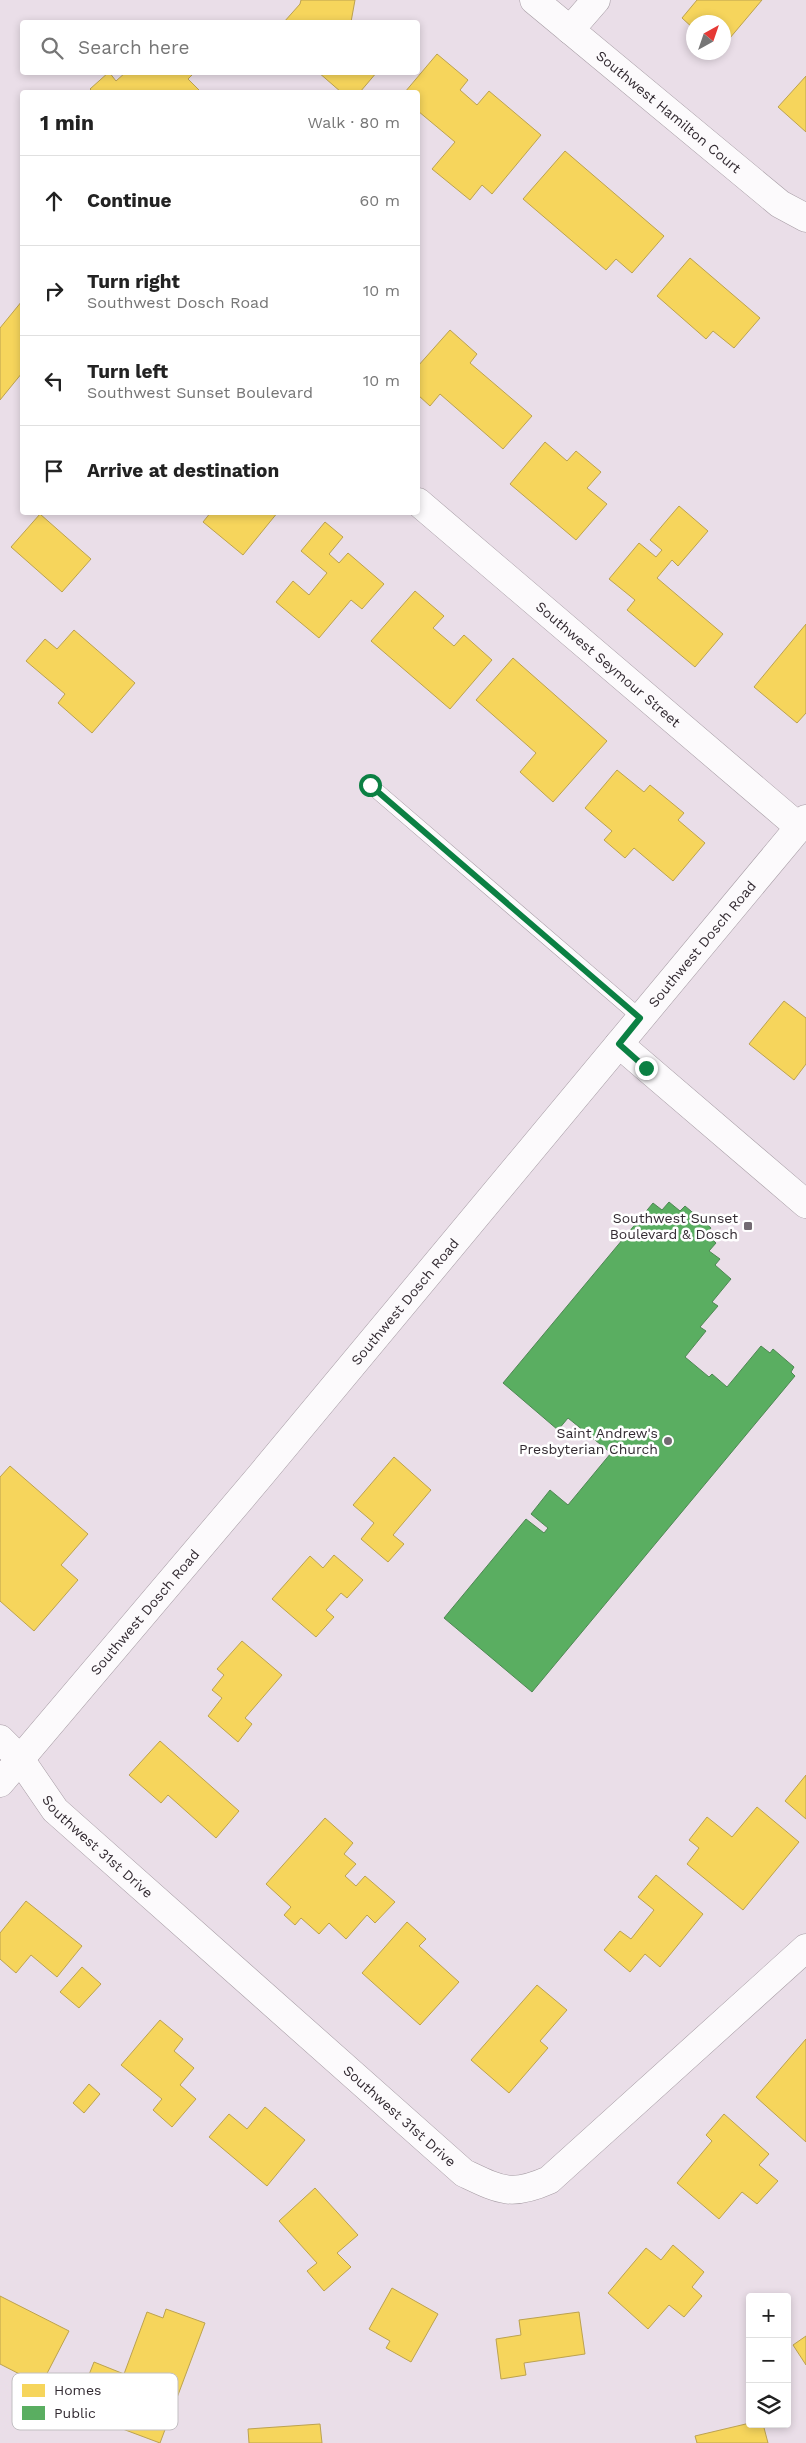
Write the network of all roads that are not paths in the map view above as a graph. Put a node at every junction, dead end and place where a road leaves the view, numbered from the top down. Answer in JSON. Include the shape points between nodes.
{"nodes":[{"id":1,"x":534,"y":0,"type":"edge"},
{"id":2,"x":596,"y":0,"type":"edge"},
{"id":3,"x":570,"y":30,"type":"junction"},
{"id":4,"x":806,"y":218,"type":"edge"},
{"id":5,"x":420,"y":504,"type":"edge"},
{"id":6,"x":370,"y":785,"type":"dead end"},
{"id":7,"x":803,"y":823,"type":"edge"},
{"id":8,"x":640,"y":1018,"type":"junction"},
{"id":9,"x":619,"y":1044,"type":"junction"},
{"id":10,"x":806,"y":1204,"type":"edge"},
{"id":11,"x":0,"y":1739,"type":"edge"},
{"id":12,"x":20,"y":1760,"type":"junction"},
{"id":13,"x":0,"y":1783,"type":"edge"},
{"id":14,"x":806,"y":1948,"type":"edge"}],
"edges":[{"from":1,"to":3,"type":"street","name":"Southwest Hamilton Court"},
{"from":2,"to":3,"type":"street"},
{"from":3,"to":4,"type":"street","name":"Southwest Hamilton Court","via":[[780,204]]},
{"from":5,"to":7,"type":"street","name":"Southwest Seymour Street"},
{"from":6,"to":8,"type":"lane"},
{"from":7,"to":8,"type":"street","name":"Southwest Dosch Road"},
{"from":8,"to":9,"type":"street","name":"Southwest Dosch Road"},
{"from":9,"to":10,"type":"street"},
{"from":9,"to":12,"type":"street","name":"Southwest Dosch Road"},
{"from":11,"to":12,"type":"street","name":"Southwest 31st Drive"},
{"from":12,"to":13,"type":"street","name":"Southwest Dosch Road"},
{"from":12,"to":14,"type":"street","name":"Southwest 31st Drive","via":[[55,1810],[464,2173],[510,2191],[530,2188],[549,2180]]}]}
